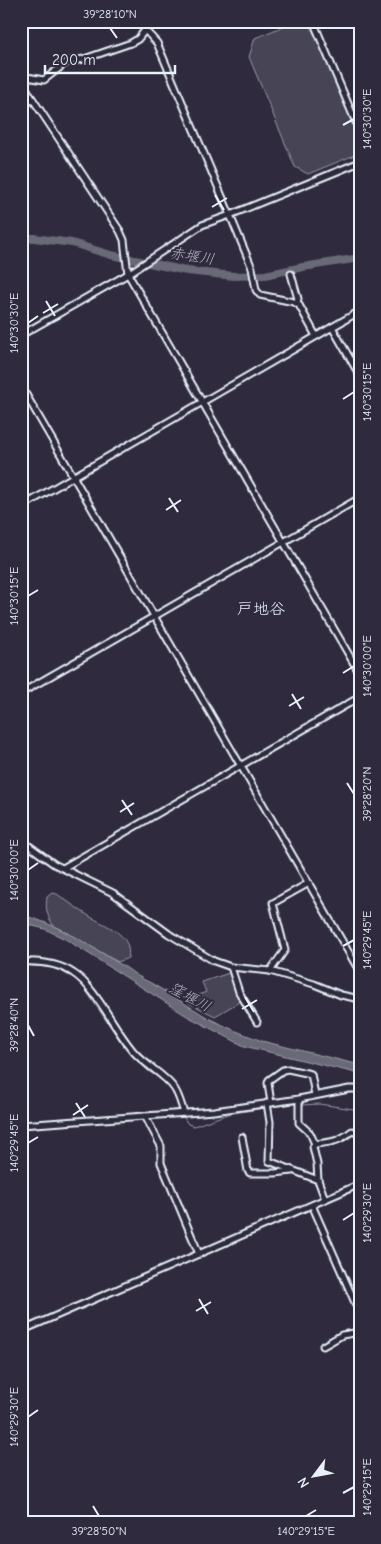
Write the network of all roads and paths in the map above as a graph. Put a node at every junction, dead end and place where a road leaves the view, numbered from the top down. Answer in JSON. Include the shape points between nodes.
{"nodes":[{"id":1,"x":143,"y":21,"type":"edge"},
{"id":2,"x":313,"y":21,"type":"edge"},
{"id":3,"x":145,"y":30,"type":"junction"},
{"id":4,"x":21,"y":73,"type":"edge"},
{"id":5,"x":21,"y":79,"type":"edge"},
{"id":6,"x":32,"y":99,"type":"junction"},
{"id":7,"x":21,"y":107,"type":"edge"},
{"id":8,"x":360,"y":132,"type":"edge"},
{"id":9,"x":360,"y":162,"type":"edge"},
{"id":10,"x":230,"y":215,"type":"junction"},
{"id":11,"x":128,"y":274,"type":"junction"},
{"id":12,"x":292,"y":274,"type":"dead end"},
{"id":13,"x":297,"y":303,"type":"junction"},
{"id":14,"x":360,"y":311,"type":"edge"},
{"id":15,"x":332,"y":327,"type":"junction"},
{"id":16,"x":21,"y":335,"type":"edge"},
{"id":17,"x":316,"y":336,"type":"junction"},
{"id":18,"x":360,"y":376,"type":"edge"},
{"id":19,"x":21,"y":386,"type":"edge"},
{"id":20,"x":202,"y":402,"type":"junction"},
{"id":21,"x":74,"y":476,"type":"junction"},
{"id":22,"x":360,"y":498,"type":"edge"},
{"id":23,"x":21,"y":507,"type":"edge"},
{"id":24,"x":284,"y":542,"type":"junction"},
{"id":25,"x":154,"y":616,"type":"junction"},
{"id":26,"x":360,"y":674,"type":"edge"},
{"id":27,"x":21,"y":694,"type":"edge"},
{"id":28,"x":360,"y":697,"type":"edge"},
{"id":29,"x":240,"y":766,"type":"junction"},
{"id":30,"x":21,"y":840,"type":"edge"},
{"id":31,"x":63,"y":868,"type":"junction"},
{"id":32,"x":309,"y":883,"type":"junction"},
{"id":33,"x":21,"y":962,"type":"edge"},
{"id":34,"x":231,"y":967,"type":"junction"},
{"id":35,"x":270,"y":971,"type":"junction"},
{"id":36,"x":360,"y":972,"type":"edge"},
{"id":37,"x":360,"y":999,"type":"edge"},
{"id":38,"x":257,"y":1022,"type":"dead end"},
{"id":39,"x":360,"y":1089,"type":"edge"},
{"id":40,"x":316,"y":1095,"type":"junction"},
{"id":41,"x":298,"y":1099,"type":"junction"},
{"id":42,"x":268,"y":1105,"type":"junction"},
{"id":43,"x":182,"y":1113,"type":"junction"},
{"id":44,"x":144,"y":1116,"type":"junction"},
{"id":45,"x":21,"y":1125,"type":"edge"},
{"id":46,"x":360,"y":1134,"type":"edge"},
{"id":47,"x":242,"y":1137,"type":"dead end"},
{"id":48,"x":315,"y":1144,"type":"junction"},
{"id":49,"x":292,"y":1171,"type":"junction"},
{"id":50,"x":318,"y":1180,"type":"junction"},
{"id":51,"x":360,"y":1184,"type":"edge"},
{"id":52,"x":325,"y":1199,"type":"junction"},
{"id":53,"x":312,"y":1205,"type":"junction"},
{"id":54,"x":199,"y":1254,"type":"junction"},
{"id":55,"x":360,"y":1314,"type":"edge"},
{"id":56,"x":21,"y":1331,"type":"edge"},
{"id":57,"x":360,"y":1332,"type":"edge"},
{"id":58,"x":323,"y":1346,"type":"dead end"}],
"edges":[{"from":1,"to":3,"type":"street"},
{"from":2,"to":8,"type":"street"},
{"from":3,"to":4,"type":"street","via":[[131,42],[68,62],[44,80]]},
{"from":3,"to":10,"type":"street","via":[[157,43]]},
{"from":5,"to":6,"type":"street"},
{"from":6,"to":7,"type":"street"},
{"from":6,"to":11,"type":"street","via":[[120,231]]},
{"from":9,"to":10,"type":"street"},
{"from":10,"to":11,"type":"street","via":[[202,225]]},
{"from":10,"to":13,"type":"street","via":[[252,268],[256,290],[260,295]]},
{"from":11,"to":16,"type":"street"},
{"from":11,"to":20,"type":"street"},
{"from":12,"to":13,"type":"street"},
{"from":13,"to":17,"type":"street"},
{"from":14,"to":15,"type":"street"},
{"from":15,"to":17,"type":"street"},
{"from":15,"to":18,"type":"street"},
{"from":17,"to":20,"type":"street"},
{"from":19,"to":21,"type":"street"},
{"from":20,"to":21,"type":"street"},
{"from":20,"to":24,"type":"street"},
{"from":21,"to":23,"type":"street"},
{"from":21,"to":25,"type":"street"},
{"from":22,"to":24,"type":"street"},
{"from":24,"to":25,"type":"street"},
{"from":24,"to":26,"type":"street"},
{"from":25,"to":27,"type":"street"},
{"from":25,"to":29,"type":"street"},
{"from":28,"to":29,"type":"street"},
{"from":29,"to":31,"type":"street"},
{"from":29,"to":32,"type":"street"},
{"from":30,"to":31,"type":"street"},
{"from":31,"to":34,"type":"street","via":[[113,893],[169,934],[214,961]]},
{"from":32,"to":35,"type":"street","via":[[273,904],[285,950]]},
{"from":32,"to":36,"type":"street"},
{"from":33,"to":43,"type":"street","via":[[58,965],[80,977],[134,1052],[173,1086]]},
{"from":34,"to":35,"type":"street"},
{"from":34,"to":38,"type":"street","via":[[239,992]]},
{"from":35,"to":37,"type":"street"},
{"from":39,"to":40,"type":"street"},
{"from":40,"to":41,"type":"street"},
{"from":40,"to":42,"type":"street","via":[[311,1074],[283,1070],[269,1080]]},
{"from":41,"to":42,"type":"street"},
{"from":41,"to":48,"type":"street","via":[[299,1123],[307,1128]]},
{"from":42,"to":43,"type":"street"},
{"from":42,"to":49,"type":"street","via":[[268,1159]]},
{"from":43,"to":44,"type":"street"},
{"from":44,"to":45,"type":"street"},
{"from":44,"to":54,"type":"street","via":[[161,1146],[161,1163]]},
{"from":46,"to":48,"type":"street","via":[[352,1131],[341,1140]]},
{"from":47,"to":49,"type":"street","via":[[250,1173]]},
{"from":48,"to":50,"type":"street"},
{"from":49,"to":50,"type":"street"},
{"from":50,"to":52,"type":"street"},
{"from":51,"to":52,"type":"street"},
{"from":52,"to":53,"type":"street"},
{"from":53,"to":54,"type":"street"},
{"from":53,"to":55,"type":"street"},
{"from":54,"to":56,"type":"street"},
{"from":57,"to":58,"type":"street","via":[[342,1335]]}]}
